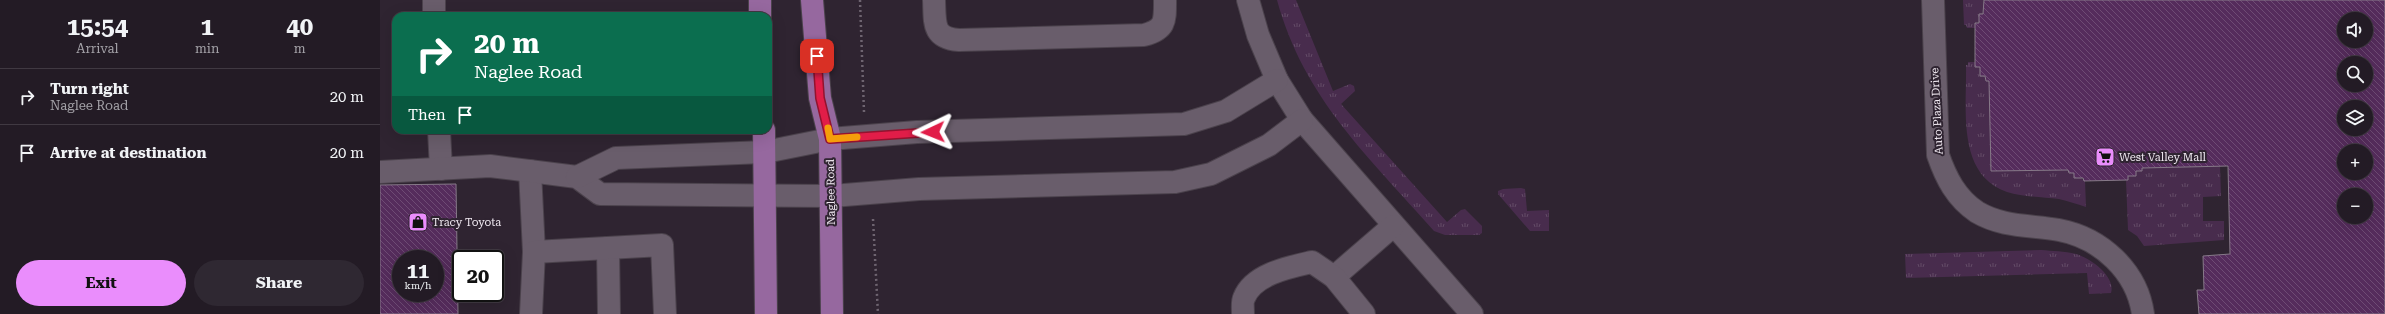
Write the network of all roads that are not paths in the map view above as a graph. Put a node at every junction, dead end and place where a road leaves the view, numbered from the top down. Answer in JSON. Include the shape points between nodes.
{"nodes":[{"id":1,"x":434,"y":0,"type":"edge"},
{"id":2,"x":760,"y":0,"type":"edge"},
{"id":3,"x":812,"y":0,"type":"edge"},
{"id":4,"x":934,"y":0,"type":"edge"},
{"id":5,"x":1165,"y":0,"type":"edge"},
{"id":6,"x":1248,"y":0,"type":"edge"},
{"id":7,"x":1933,"y":0,"type":"edge"},
{"id":8,"x":434,"y":12,"type":"edge"},
{"id":9,"x":760,"y":12,"type":"edge"},
{"id":10,"x":1277,"y":80,"type":"junction"},
{"id":11,"x":1302,"y":120,"type":"junction"},
{"id":12,"x":439,"y":134,"type":"edge"},
{"id":13,"x":764,"y":134,"type":"edge"},
{"id":14,"x":830,"y":139,"type":"junction"},
{"id":15,"x":765,"y":152,"type":"junction"},
{"id":16,"x":441,"y":169,"type":"junction"},
{"id":17,"x":530,"y":171,"type":"junction"},
{"id":18,"x":380,"y":172,"type":"edge"},
{"id":19,"x":577,"y":177,"type":"junction"},
{"id":20,"x":766,"y":194,"type":"junction"},
{"id":21,"x":832,"y":196,"type":"junction"},
{"id":22,"x":1393,"y":226,"type":"junction"},
{"id":23,"x":608,"y":248,"type":"junction"},
{"id":24,"x":534,"y":252,"type":"junction"},
{"id":25,"x":1334,"y":277,"type":"junction"},
{"id":26,"x":531,"y":314,"type":"edge"},
{"id":27,"x":609,"y":314,"type":"edge"},
{"id":28,"x":666,"y":314,"type":"edge"},
{"id":29,"x":766,"y":314,"type":"edge"},
{"id":30,"x":832,"y":314,"type":"edge"},
{"id":31,"x":1243,"y":314,"type":"edge"},
{"id":32,"x":1364,"y":314,"type":"edge"},
{"id":33,"x":1472,"y":314,"type":"edge"},
{"id":34,"x":2143,"y":314,"type":"edge"}],
"edges":[{"from":1,"to":8,"type":"street"},
{"from":2,"to":9,"type":"main road"},
{"from":3,"to":14,"type":"main road","name":"Naglee Road","via":[[820,98]]},
{"from":4,"to":5,"type":"street","via":[[938,33],[947,39],[959,40],[1144,35],[1157,32],[1164,23]]},
{"from":6,"to":10,"type":"street","via":[[1258,35]]},
{"from":7,"to":34,"type":"street","name":"Auto Plaza Drive","via":[[1938,155],[1945,175],[1958,196],[1976,211],[1993,220],[2017,226],[2066,232],[2104,250],[2122,264],[2131,278]]},
{"from":10,"to":11,"type":"street"},
{"from":10,"to":14,"type":"street","via":[[1226,111],[1184,124],[917,132]]},
{"from":11,"to":21,"type":"street","via":[[1269,145],[1211,174],[1176,182],[919,189]]},
{"from":11,"to":22,"type":"street"},
{"from":12,"to":16,"type":"street"},
{"from":13,"to":15,"type":"main road"},
{"from":14,"to":15,"type":"street"},
{"from":14,"to":21,"type":"main road","name":"Naglee Road"},
{"from":15,"to":19,"type":"street","via":[[616,158]]},
{"from":15,"to":20,"type":"main road"},
{"from":16,"to":17,"type":"street","via":[[490,166]]},
{"from":16,"to":18,"type":"street"},
{"from":17,"to":19,"type":"street"},
{"from":17,"to":24,"type":"street"},
{"from":19,"to":20,"type":"street","via":[[600,194]]},
{"from":20,"to":21,"type":"street"},
{"from":20,"to":29,"type":"main road"},
{"from":21,"to":30,"type":"main road","name":"Naglee Road"},
{"from":22,"to":25,"type":"street"},
{"from":22,"to":33,"type":"street"},
{"from":23,"to":24,"type":"street"},
{"from":23,"to":27,"type":"street"},
{"from":23,"to":28,"type":"street","via":[[662,245]]},
{"from":24,"to":26,"type":"street"},
{"from":25,"to":31,"type":"street","via":[[1312,262],[1271,275],[1255,283],[1244,298]]},
{"from":25,"to":32,"type":"street"}]}
